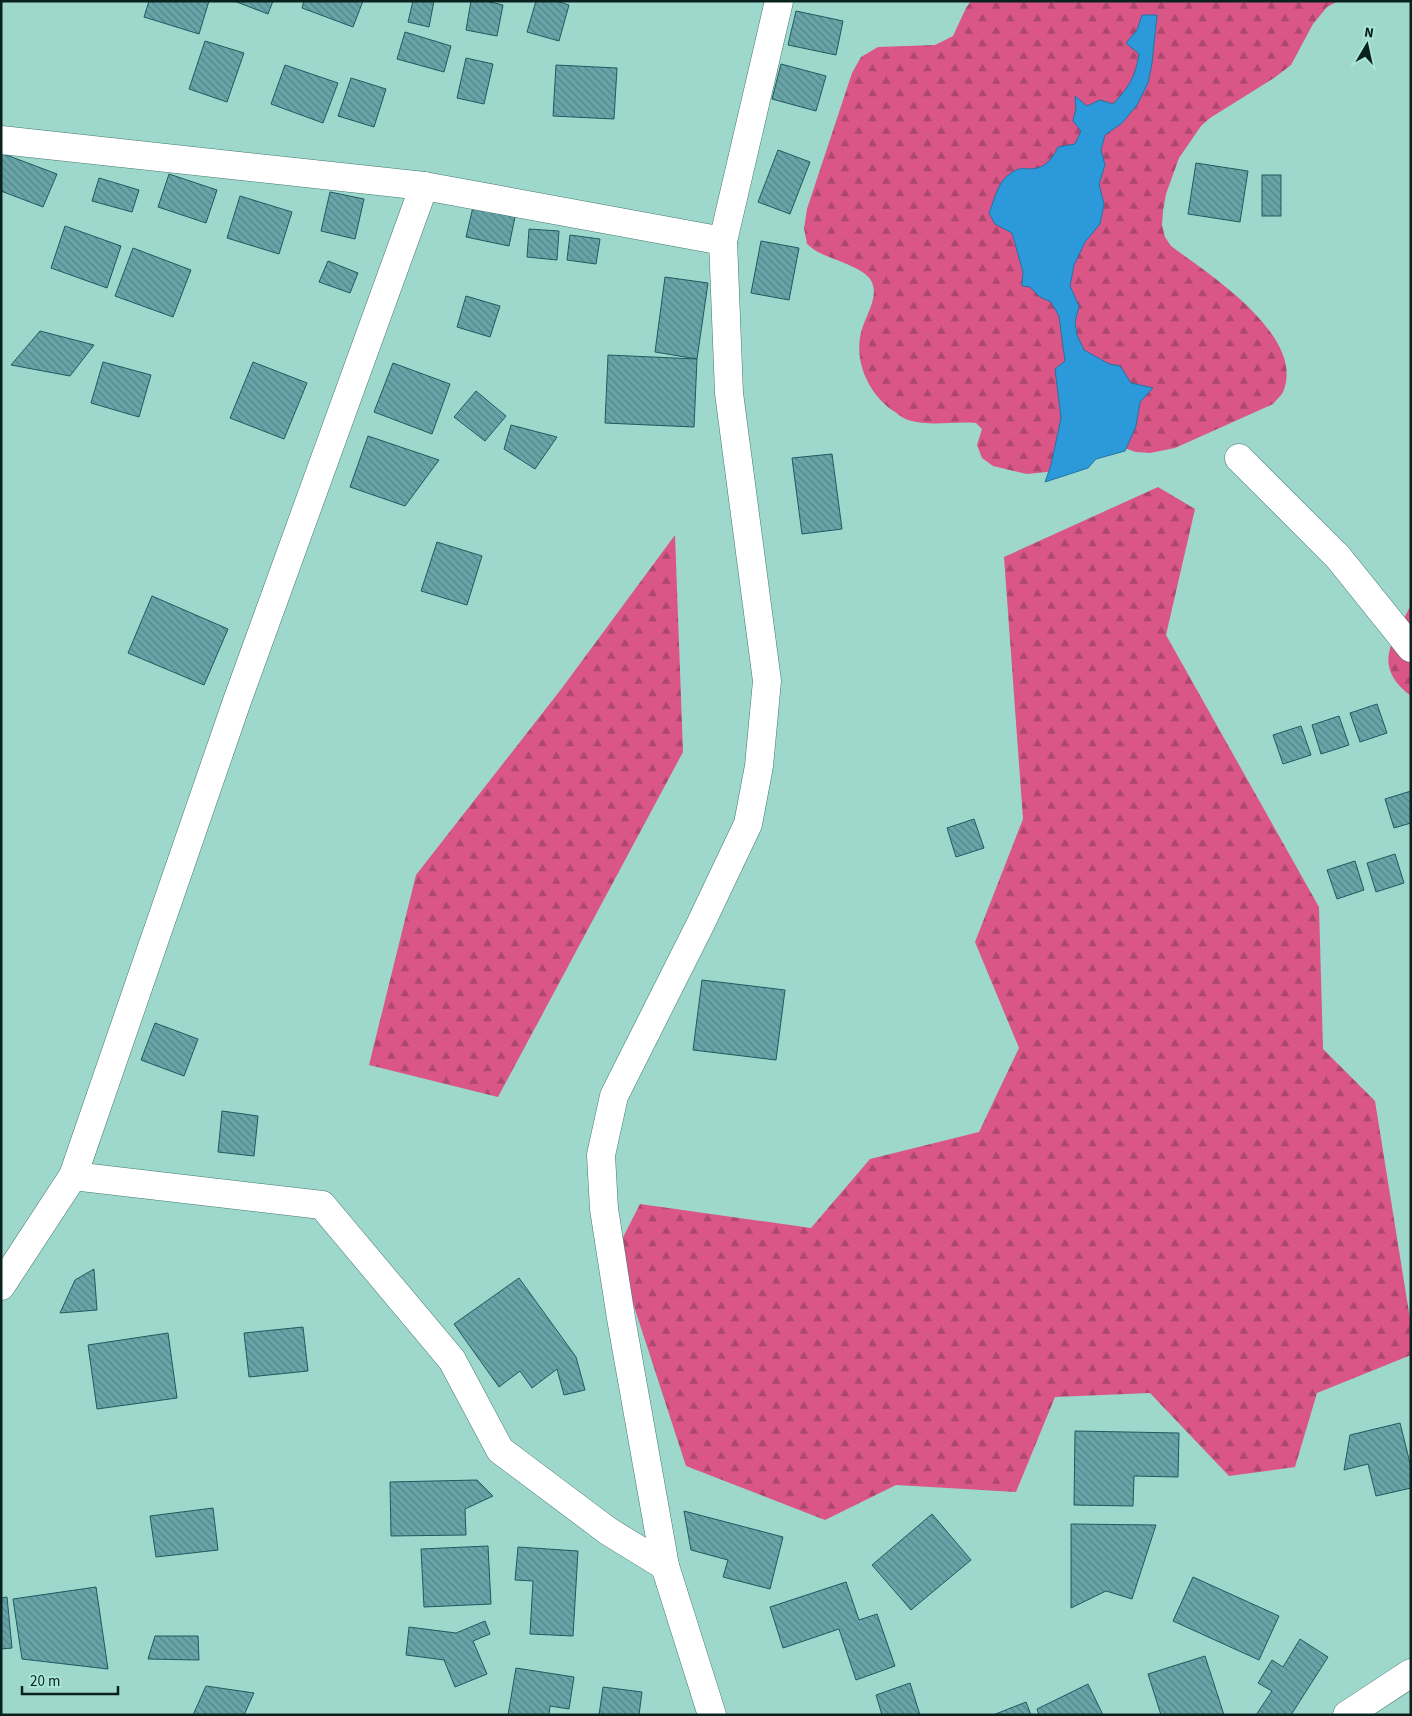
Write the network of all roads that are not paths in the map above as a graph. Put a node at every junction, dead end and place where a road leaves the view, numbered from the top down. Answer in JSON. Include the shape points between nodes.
{"nodes":[{"id":1,"x":778,"y":1,"type":"edge"},
{"id":2,"x":1,"y":140,"type":"edge"},
{"id":3,"x":424,"y":186,"type":"junction"},
{"id":4,"x":723,"y":241,"type":"junction"},
{"id":5,"x":1239,"y":458,"type":"dead end"},
{"id":6,"x":1411,"y":648,"type":"edge"},
{"id":7,"x":73,"y":1176,"type":"junction"},
{"id":8,"x":1,"y":1286,"type":"edge"},
{"id":9,"x":665,"y":1566,"type":"junction"},
{"id":10,"x":1411,"y":1673,"type":"edge"},
{"id":11,"x":712,"y":1715,"type":"edge"},
{"id":12,"x":1347,"y":1715,"type":"edge"}],
"edges":[{"from":1,"to":4,"type":"street"},
{"from":2,"to":3,"type":"street"},
{"from":3,"to":4,"type":"street"},
{"from":3,"to":7,"type":"street","via":[[237,701]]},
{"from":4,"to":9,"type":"street","via":[[729,393],[766,681],[759,766],[748,824],[614,1096],[601,1155],[605,1218]]},
{"from":5,"to":6,"type":"street","via":[[1338,557]]},
{"from":7,"to":8,"type":"street"},
{"from":7,"to":9,"type":"street","via":[[322,1205],[452,1360],[500,1450],[608,1531]]},
{"from":9,"to":11,"type":"street"},
{"from":10,"to":12,"type":"street"}]}
